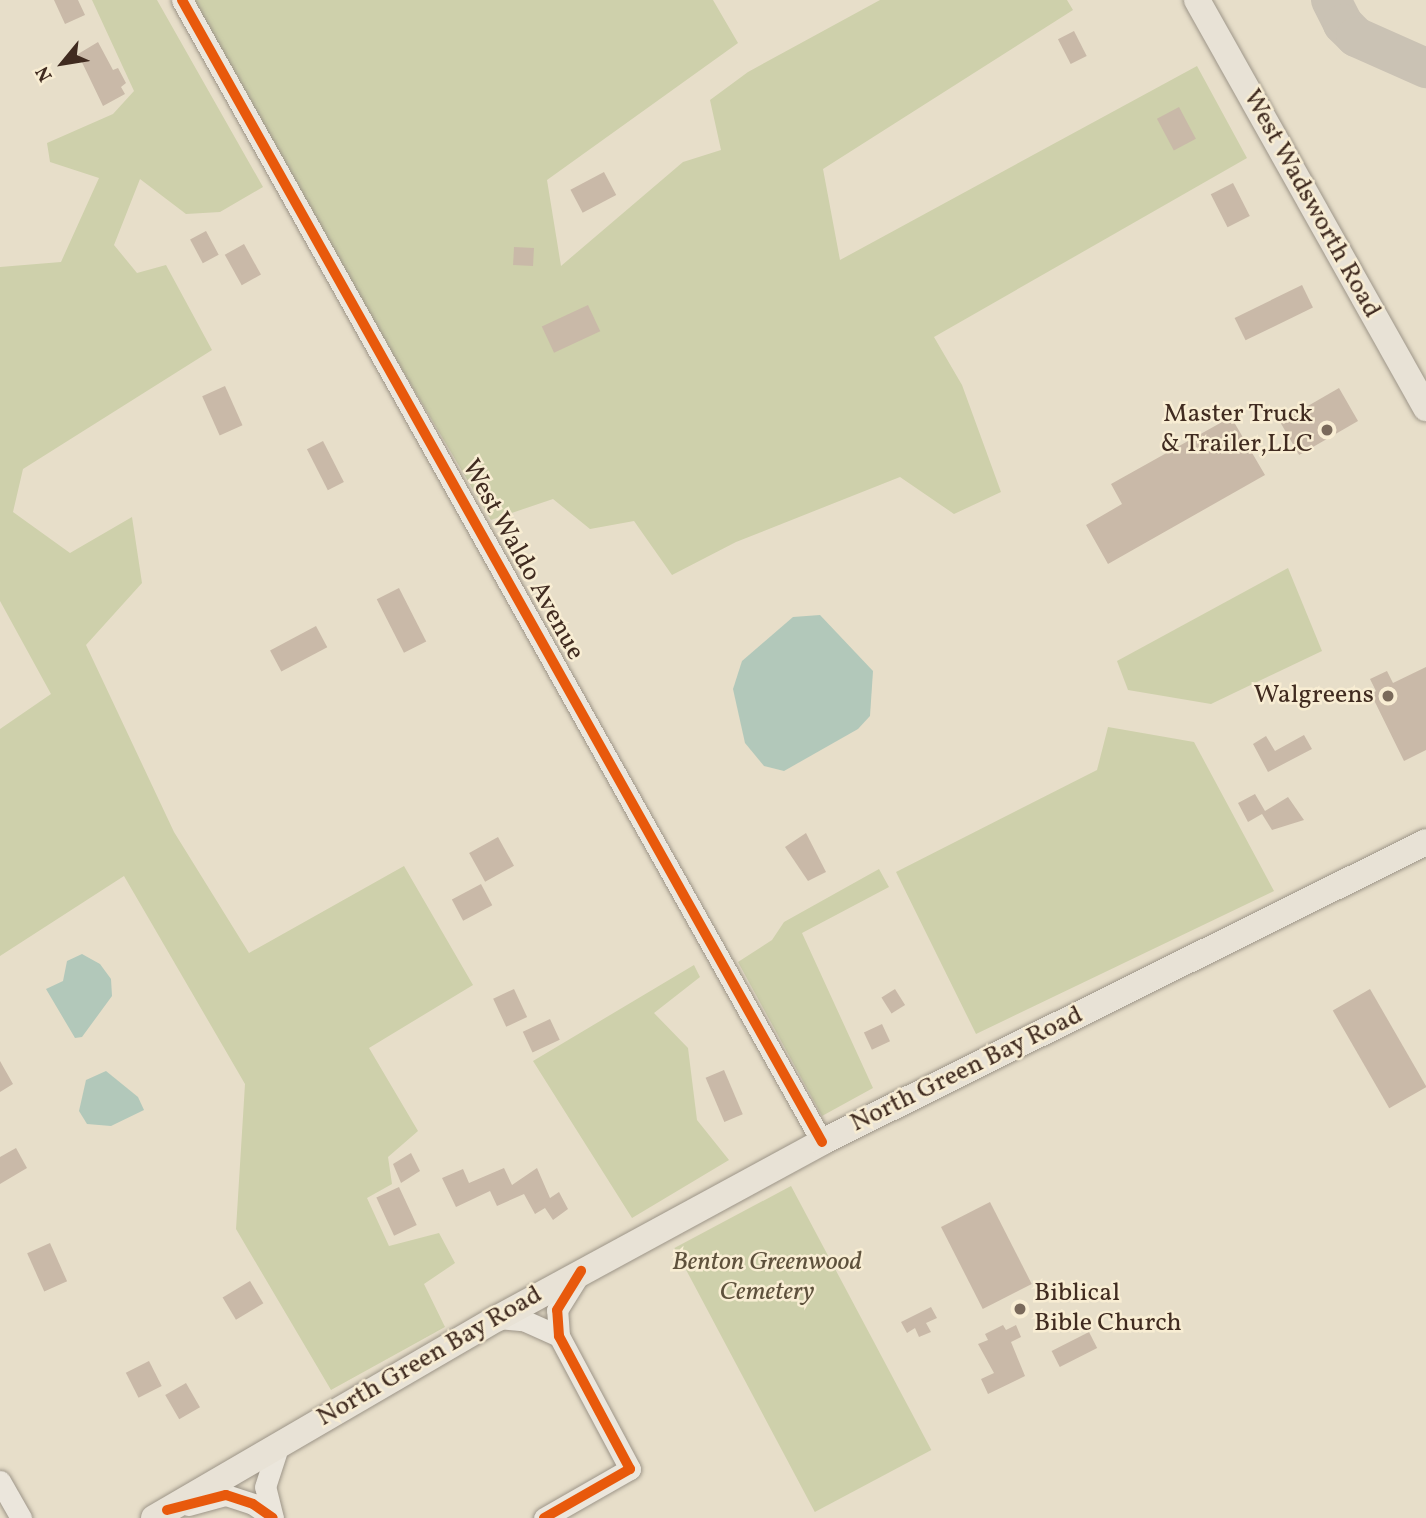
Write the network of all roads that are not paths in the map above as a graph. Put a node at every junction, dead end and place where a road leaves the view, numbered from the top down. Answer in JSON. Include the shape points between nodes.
{"nodes":[{"id":1,"x":182,"y":0,"type":"edge"},
{"id":2,"x":1197,"y":0,"type":"edge"},
{"id":3,"x":1426,"y":408,"type":"edge"},
{"id":4,"x":1426,"y":845,"type":"edge"},
{"id":5,"x":822,"y":1142,"type":"junction"},
{"id":6,"x":581,"y":1271,"type":"junction"},
{"id":7,"x":498,"y":1318,"type":"junction"},
{"id":8,"x":559,"y":1336,"type":"junction"},
{"id":9,"x":279,"y":1444,"type":"junction"},
{"id":10,"x":0,"y":1481,"type":"edge"},
{"id":11,"x":160,"y":1514,"type":"edge"},
{"id":12,"x":21,"y":1518,"type":"edge"},
{"id":13,"x":273,"y":1518,"type":"edge"},
{"id":14,"x":544,"y":1518,"type":"edge"}],
"edges":[{"from":1,"to":5,"type":"street","name":"West Waldo Avenue"},
{"from":2,"to":3,"type":"main road","name":"West Wadsworth Road"},
{"from":4,"to":5,"type":"main road","name":"North Green Bay Road"},
{"from":5,"to":6,"type":"main road","name":"North Green Bay Road"},
{"from":6,"to":7,"type":"main road","name":"North Green Bay Road"},
{"from":6,"to":8,"type":"street","via":[[557,1310]]},
{"from":7,"to":8,"type":"street","via":[[523,1320]]},
{"from":7,"to":9,"type":"main road","name":"North Green Bay Road"},
{"from":8,"to":14,"type":"street","via":[[630,1469]]},
{"from":9,"to":11,"type":"main road","name":"North Green Bay Road"},
{"from":9,"to":13,"type":"street","via":[[265,1487]]},
{"from":10,"to":12,"type":"street"},
{"from":11,"to":13,"type":"street","via":[[226,1495],[253,1504]]}]}
